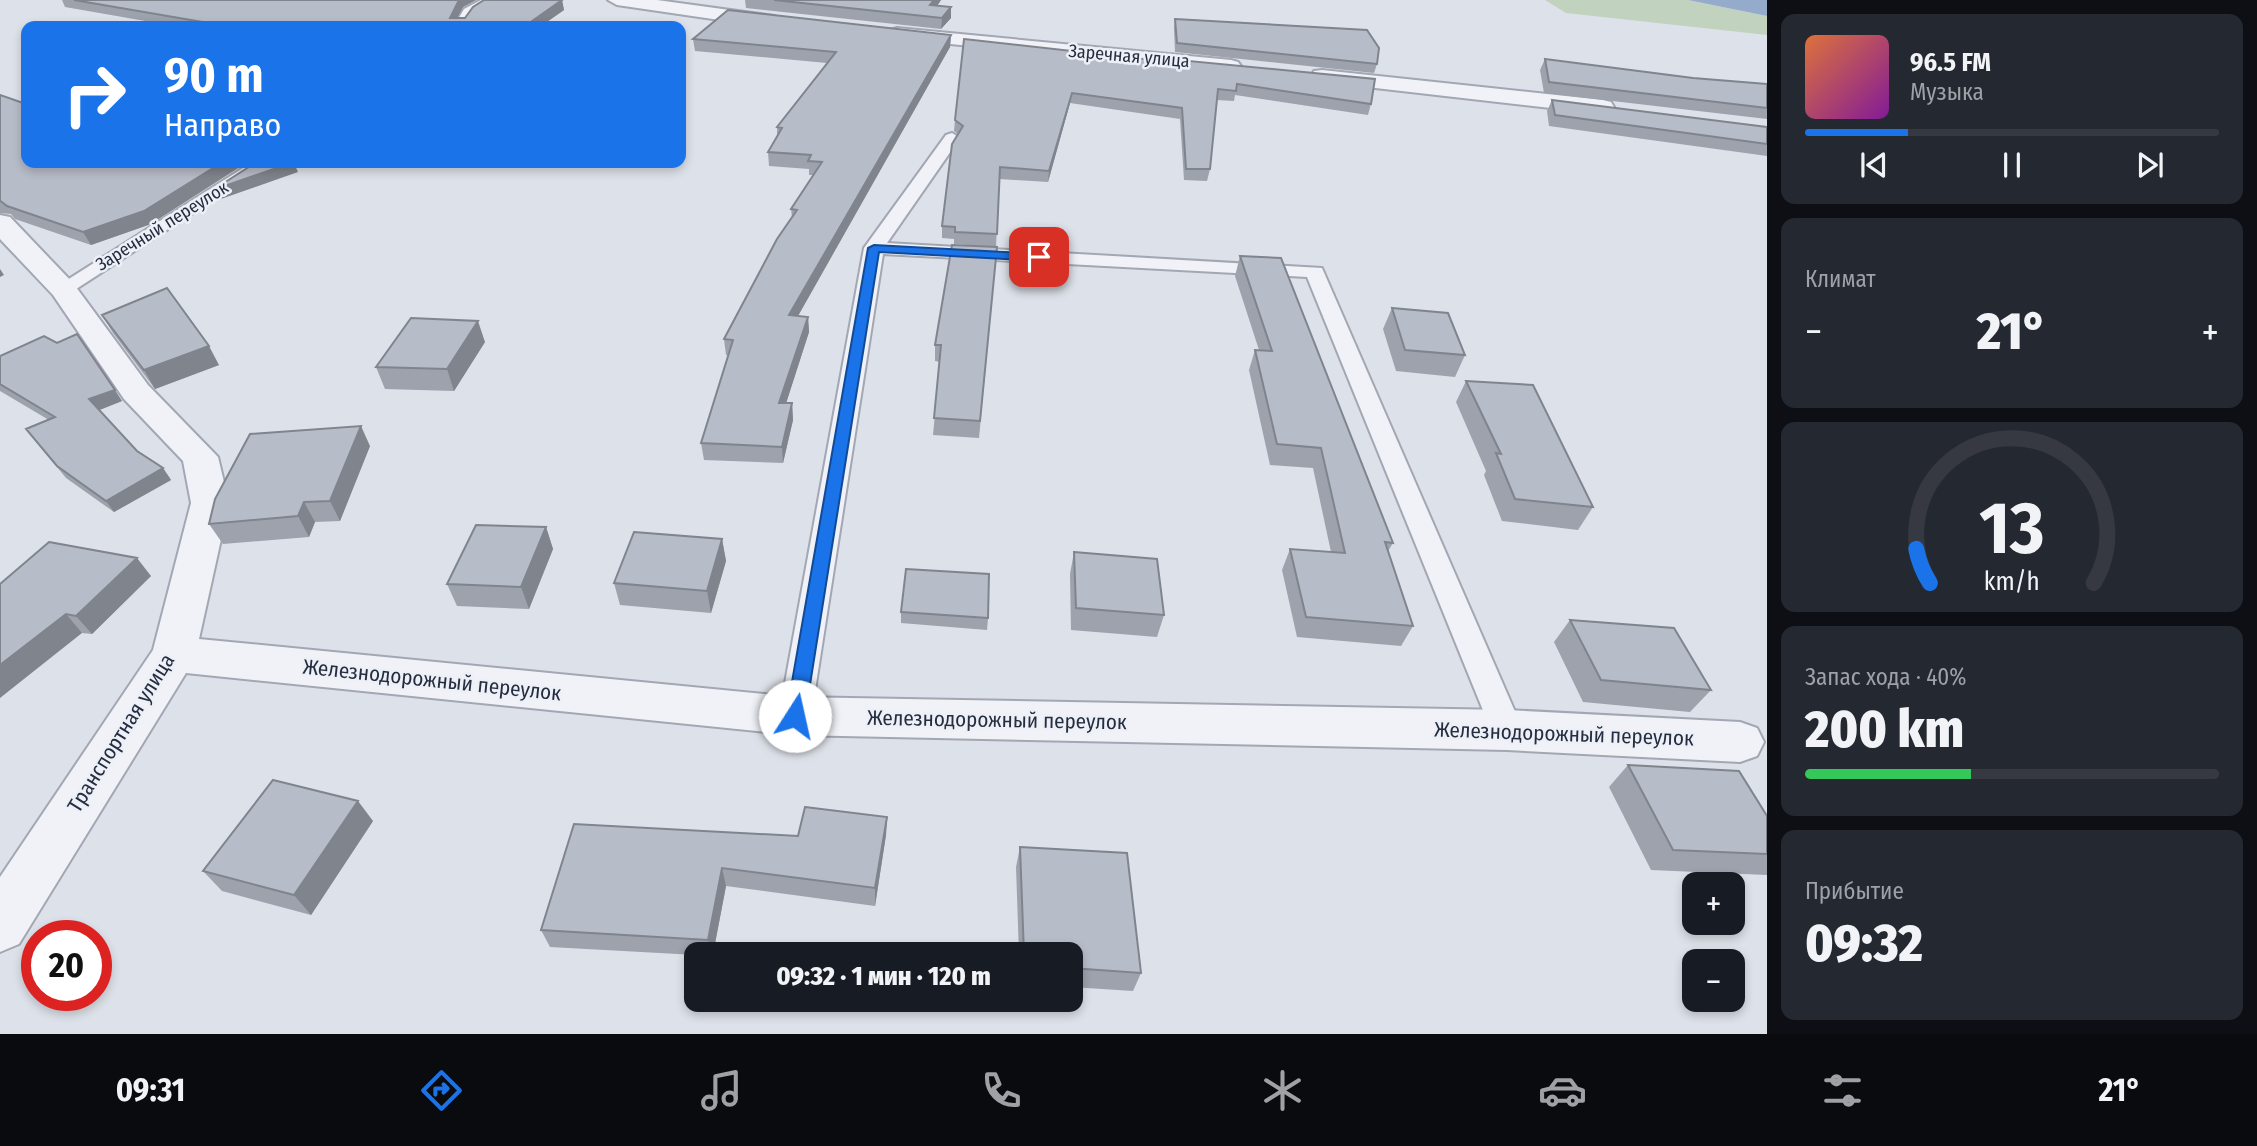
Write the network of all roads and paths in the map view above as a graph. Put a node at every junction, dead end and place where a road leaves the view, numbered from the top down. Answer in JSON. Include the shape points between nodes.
{"nodes":[{"id":1,"x":490,"y":0,"type":"edge"},
{"id":2,"x":617,"y":0,"type":"edge"},
{"id":3,"x":463,"y":21,"type":"edge"},
{"id":4,"x":789,"y":24,"type":"edge"},
{"id":5,"x":870,"y":31,"type":"edge"},
{"id":6,"x":1252,"y":68,"type":"edge"},
{"id":7,"x":1306,"y":74,"type":"edge"},
{"id":8,"x":1629,"y":111,"type":"edge"},
{"id":9,"x":953,"y":138,"type":"edge"},
{"id":10,"x":254,"y":168,"type":"edge"},
{"id":11,"x":0,"y":223,"type":"edge"},
{"id":12,"x":874,"y":248,"type":"junction"},
{"id":13,"x":63,"y":289,"type":"junction"},
{"id":14,"x":174,"y":653,"type":"junction"},
{"id":15,"x":795,"y":716,"type":"junction"},
{"id":16,"x":1507,"y":730,"type":"junction"},
{"id":17,"x":1740,"y":742,"type":"dead end"},
{"id":18,"x":0,"y":925,"type":"edge"}],
"edges":[{"from":1,"to":3,"type":"lane","via":[[469,12]]},
{"from":2,"to":4,"type":"street"},
{"from":5,"to":6,"type":"street","name":"Заречная улица"},
{"from":7,"to":8,"type":"street"},
{"from":9,"to":12,"type":"lane"},
{"from":10,"to":13,"type":"lane","name":"Заречный переулок"},
{"from":11,"to":13,"type":"street","name":"Транспортная улица"},
{"from":12,"to":15,"type":"lane"},
{"from":12,"to":16,"type":"lane","via":[[1315,272]]},
{"from":13,"to":14,"type":"street","name":"Транспортная улица","via":[[136,392],[200,457],[210,503]]},
{"from":14,"to":15,"type":"street","name":"Железнодорожный переулок"},
{"from":14,"to":18,"type":"street","name":"Транспортная улица"},
{"from":15,"to":16,"type":"street","name":"Железнодорожный переулок"},
{"from":16,"to":17,"type":"street","name":"Железнодорожный переулок"}]}
